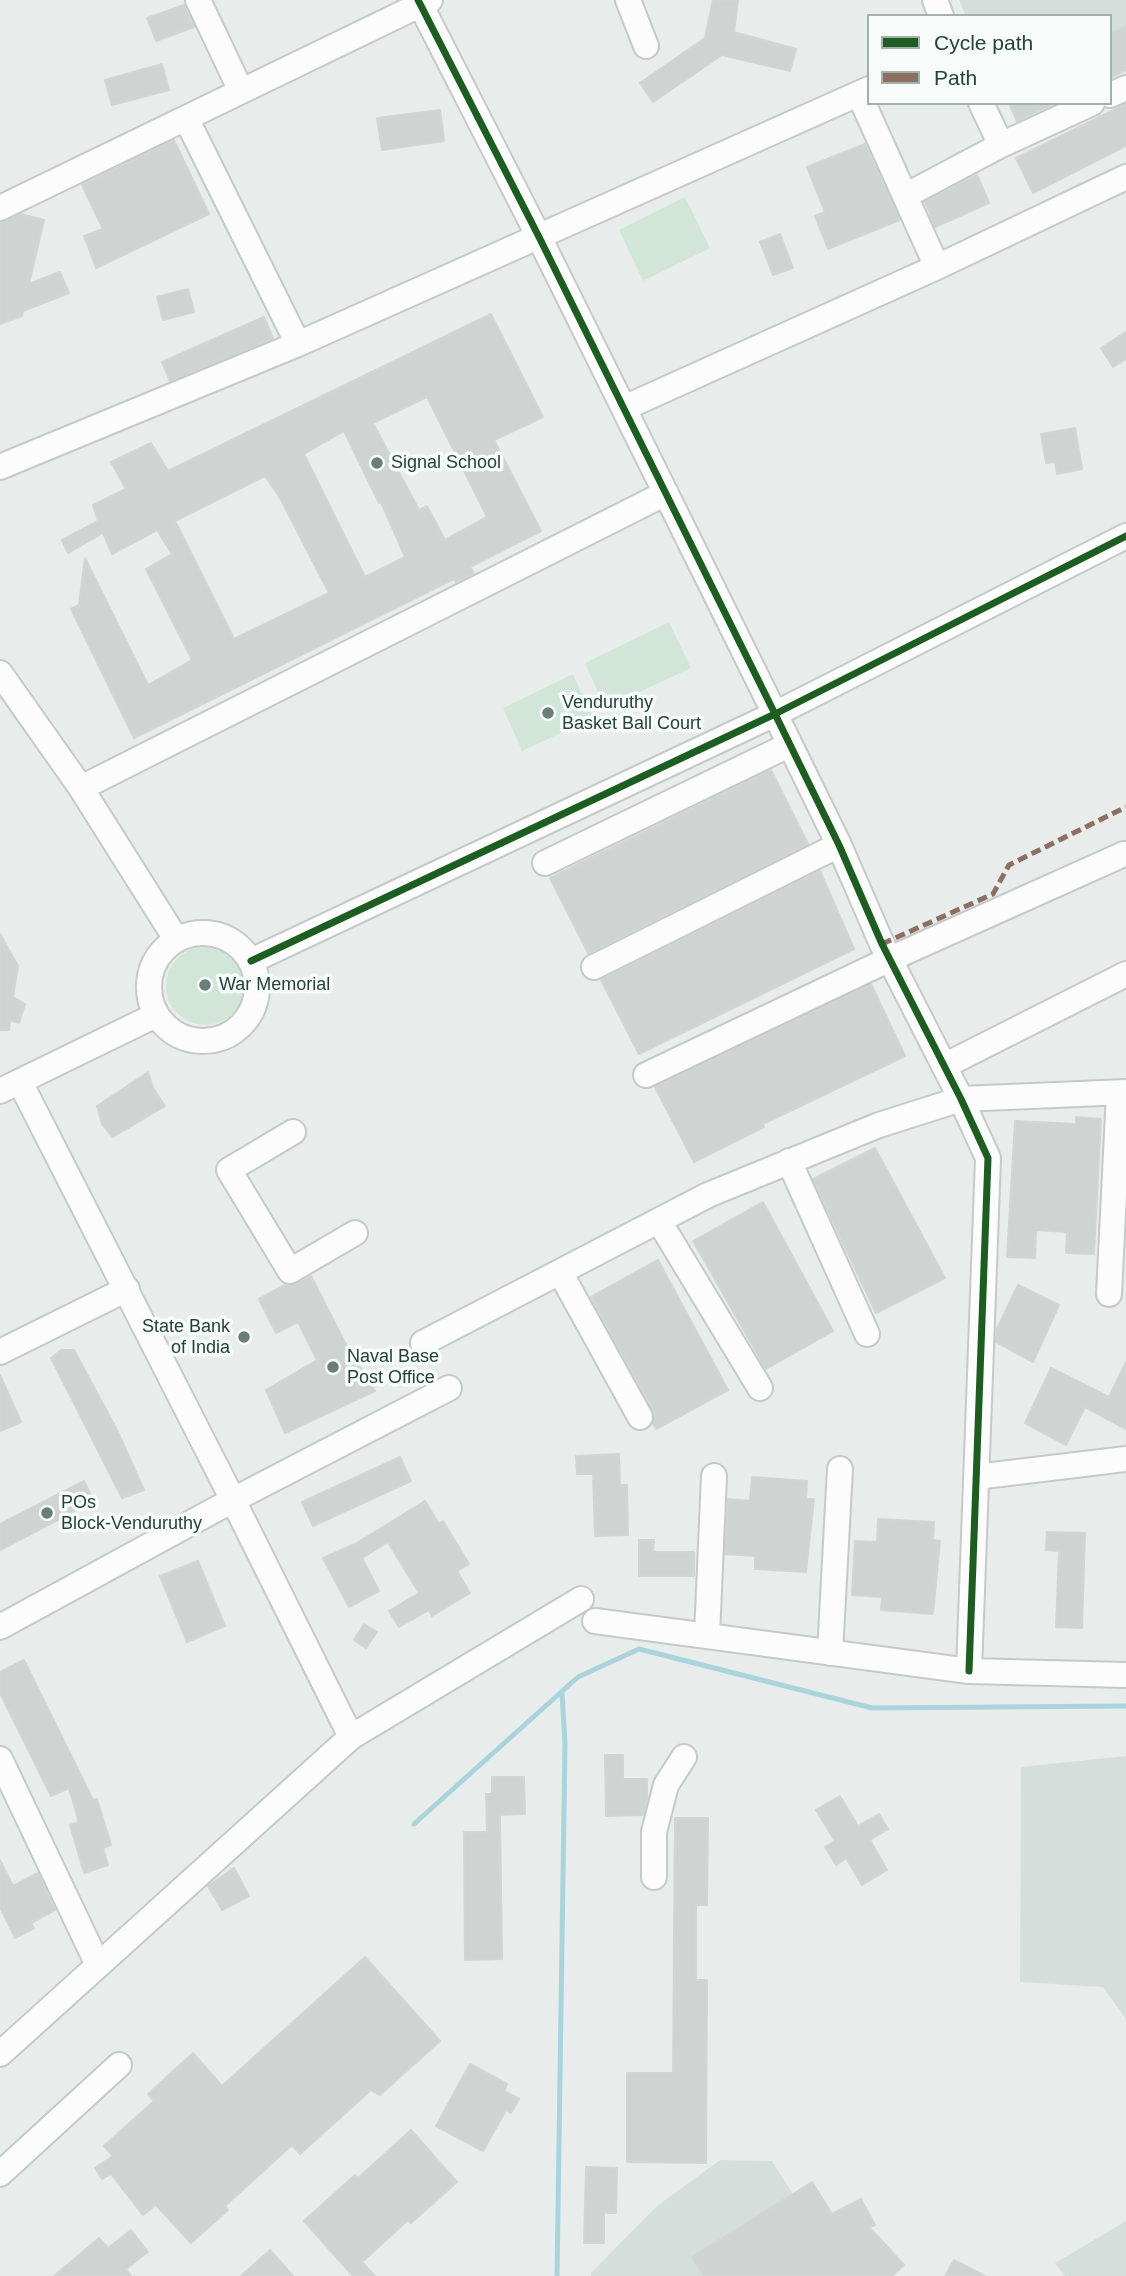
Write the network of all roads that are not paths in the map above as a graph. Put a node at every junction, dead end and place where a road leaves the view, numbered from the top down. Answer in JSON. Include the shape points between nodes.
{"nodes":[{"id":1,"x":198,"y":0,"type":"edge"},
{"id":2,"x":628,"y":0,"type":"edge"},
{"id":3,"x":423,"y":1,"type":"edge"},
{"id":4,"x":646,"y":46,"type":"dead end"},
{"id":5,"x":241,"y":91,"type":"junction"},
{"id":6,"x":864,"y":92,"type":"edge"},
{"id":7,"x":869,"y":105,"type":"edge"},
{"id":8,"x":982,"y":105,"type":"edge"},
{"id":9,"x":1088,"y":105,"type":"edge"},
{"id":10,"x":186,"y":118,"type":"junction"},
{"id":11,"x":1001,"y":145,"type":"junction"},
{"id":12,"x":1126,"y":177,"type":"edge"},
{"id":13,"x":905,"y":196,"type":"junction"},
{"id":14,"x":0,"y":208,"type":"edge"},
{"id":15,"x":539,"y":237,"type":"junction"},
{"id":16,"x":937,"y":267,"type":"junction"},
{"id":17,"x":298,"y":344,"type":"junction"},
{"id":18,"x":624,"y":408,"type":"junction"},
{"id":19,"x":0,"y":467,"type":"edge"},
{"id":20,"x":666,"y":493,"type":"junction"},
{"id":21,"x":1126,"y":536,"type":"edge"},
{"id":22,"x":0,"y":673,"type":"edge"},
{"id":23,"x":775,"y":714,"type":"junction"},
{"id":24,"x":789,"y":745,"type":"junction"},
{"id":25,"x":81,"y":788,"type":"junction"},
{"id":26,"x":839,"y":845,"type":"junction"},
{"id":27,"x":1124,"y":854,"type":"dead end"},
{"id":28,"x":545,"y":863,"type":"dead end"},
{"id":29,"x":176,"y":939,"type":"junction"},
{"id":30,"x":890,"y":959,"type":"junction"},
{"id":31,"x":251,"y":961,"type":"junction"},
{"id":32,"x":594,"y":967,"type":"dead end"},
{"id":33,"x":1126,"y":974,"type":"edge"},
{"id":34,"x":156,"y":1015,"type":"junction"},
{"id":35,"x":944,"y":1066,"type":"junction"},
{"id":36,"x":646,"y":1075,"type":"dead end"},
{"id":37,"x":10,"y":1086,"type":"edge"},
{"id":38,"x":1123,"y":1092,"type":"edge"},
{"id":39,"x":961,"y":1099,"type":"junction"},
{"id":40,"x":293,"y":1132,"type":"dead end"},
{"id":41,"x":789,"y":1161,"type":"junction"},
{"id":42,"x":659,"y":1221,"type":"junction"},
{"id":43,"x":355,"y":1233,"type":"dead end"},
{"id":44,"x":560,"y":1272,"type":"junction"},
{"id":45,"x":127,"y":1289,"type":"junction"},
{"id":46,"x":1109,"y":1293,"type":"dead end"},
{"id":47,"x":867,"y":1334,"type":"dead end"},
{"id":48,"x":423,"y":1343,"type":"dead end"},
{"id":49,"x":0,"y":1352,"type":"edge"},
{"id":50,"x":449,"y":1388,"type":"dead end"},
{"id":51,"x":760,"y":1388,"type":"dead end"},
{"id":52,"x":640,"y":1417,"type":"dead end"},
{"id":53,"x":1126,"y":1459,"type":"edge"},
{"id":54,"x":840,"y":1469,"type":"dead end"},
{"id":55,"x":714,"y":1476,"type":"dead end"},
{"id":56,"x":976,"y":1477,"type":"junction"},
{"id":57,"x":233,"y":1500,"type":"junction"},
{"id":58,"x":581,"y":1599,"type":"dead end"},
{"id":59,"x":595,"y":1621,"type":"dead end"},
{"id":60,"x":0,"y":1628,"type":"edge"},
{"id":61,"x":707,"y":1635,"type":"junction"},
{"id":62,"x":830,"y":1653,"type":"junction"},
{"id":63,"x":969,"y":1671,"type":"junction"},
{"id":64,"x":1126,"y":1675,"type":"edge"},
{"id":65,"x":351,"y":1737,"type":"junction"},
{"id":66,"x":684,"y":1757,"type":"dead end"},
{"id":67,"x":0,"y":1759,"type":"edge"},
{"id":68,"x":654,"y":1877,"type":"dead end"},
{"id":69,"x":98,"y":1965,"type":"junction"},
{"id":70,"x":0,"y":2054,"type":"edge"},
{"id":71,"x":119,"y":2065,"type":"dead end"},
{"id":72,"x":0,"y":2174,"type":"edge"}],
"edges":[{"from":1,"to":5,"type":"street"},
{"from":2,"to":4,"type":"street"},
{"from":3,"to":5,"type":"street"},
{"from":3,"to":15,"type":"street"},
{"from":5,"to":10,"type":"street"},
{"from":6,"to":15,"type":"street"},
{"from":7,"to":13,"type":"street"},
{"from":8,"to":11,"type":"street"},
{"from":9,"to":11,"type":"street"},
{"from":10,"to":14,"type":"street"},
{"from":10,"to":17,"type":"street"},
{"from":11,"to":13,"type":"street"},
{"from":12,"to":16,"type":"street"},
{"from":13,"to":16,"type":"street"},
{"from":15,"to":17,"type":"street"},
{"from":15,"to":18,"type":"street"},
{"from":16,"to":18,"type":"street"},
{"from":17,"to":19,"type":"street"},
{"from":18,"to":20,"type":"street"},
{"from":20,"to":23,"type":"street"},
{"from":20,"to":25,"type":"street"},
{"from":21,"to":23,"type":"street"},
{"from":22,"to":25,"type":"street"},
{"from":23,"to":24,"type":"street"},
{"from":23,"to":31,"type":"street"},
{"from":24,"to":26,"type":"street"},
{"from":24,"to":28,"type":"street"},
{"from":25,"to":29,"type":"street"},
{"from":26,"to":30,"type":"street"},
{"from":26,"to":32,"type":"street"},
{"from":27,"to":30,"type":"street"},
{"from":29,"to":31,"type":"street","via":[[192,933],[226,937]]},
{"from":29,"to":34,"type":"street","via":[[153,965],[149,999]]},
{"from":30,"to":35,"type":"street"},
{"from":30,"to":36,"type":"street"},
{"from":31,"to":34,"type":"street","via":[[257,992],[245,1022],[233,1033],[217,1040],[190,1040],[167,1028]]},
{"from":33,"to":35,"type":"street"},
{"from":34,"to":37,"type":"street"},
{"from":35,"to":39,"type":"street"},
{"from":37,"to":45,"type":"street"},
{"from":38,"to":39,"type":"street"},
{"from":38,"to":46,"type":"street"},
{"from":39,"to":41,"type":"street"},
{"from":39,"to":56,"type":"street","via":[[988,1158]]},
{"from":40,"to":43,"type":"street","via":[[229,1170],[290,1271]]},
{"from":41,"to":42,"type":"street"},
{"from":41,"to":47,"type":"street"},
{"from":42,"to":44,"type":"street"},
{"from":42,"to":51,"type":"street"},
{"from":44,"to":48,"type":"street"},
{"from":44,"to":52,"type":"street"},
{"from":45,"to":49,"type":"street"},
{"from":45,"to":57,"type":"street"},
{"from":50,"to":57,"type":"street"},
{"from":53,"to":56,"type":"street"},
{"from":54,"to":62,"type":"street"},
{"from":55,"to":61,"type":"street"},
{"from":56,"to":63,"type":"street"},
{"from":57,"to":60,"type":"street"},
{"from":57,"to":65,"type":"street"},
{"from":58,"to":65,"type":"street"},
{"from":59,"to":61,"type":"street"},
{"from":61,"to":62,"type":"street"},
{"from":62,"to":63,"type":"street"},
{"from":63,"to":64,"type":"street"},
{"from":65,"to":69,"type":"street"},
{"from":66,"to":68,"type":"street","via":[[666,1785],[654,1832]]},
{"from":67,"to":69,"type":"street"},
{"from":69,"to":70,"type":"street"},
{"from":71,"to":72,"type":"street"}]}
